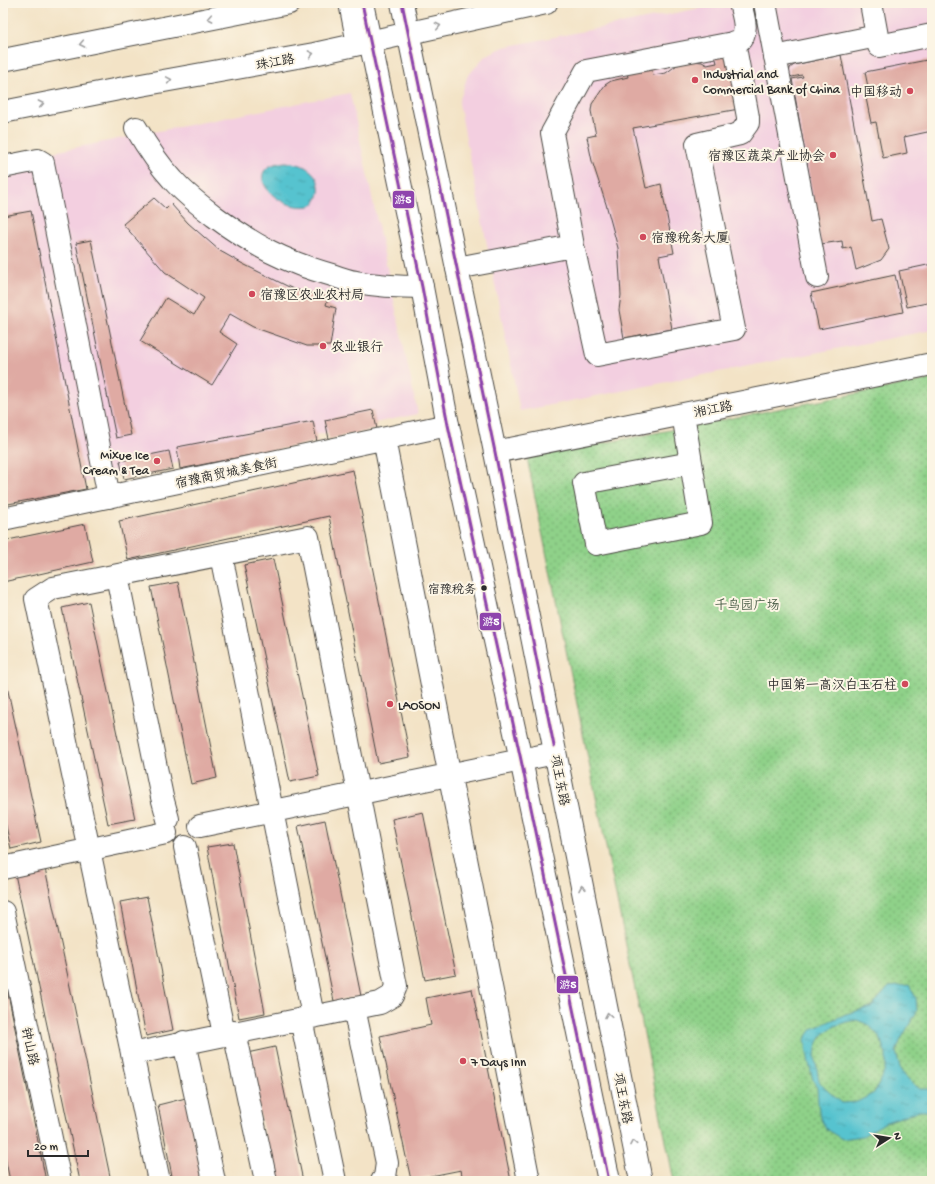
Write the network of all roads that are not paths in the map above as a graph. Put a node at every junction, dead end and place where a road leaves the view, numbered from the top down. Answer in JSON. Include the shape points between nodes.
{"nodes":[{"id":1,"x":290,"y":3,"type":"edge"},
{"id":2,"x":350,"y":3,"type":"edge"},
{"id":3,"x":362,"y":3,"type":"edge"},
{"id":4,"x":402,"y":3,"type":"edge"},
{"id":5,"x":546,"y":3,"type":"edge"},
{"id":6,"x":740,"y":3,"type":"edge"},
{"id":7,"x":765,"y":3,"type":"edge"},
{"id":8,"x":871,"y":3,"type":"edge"},
{"id":9,"x":408,"y":33,"type":"junction"},
{"id":10,"x":932,"y":35,"type":"edge"},
{"id":11,"x":877,"y":36,"type":"junction"},
{"id":12,"x":365,"y":42,"type":"junction"},
{"id":13,"x":734,"y":42,"type":"junction"},
{"id":14,"x":775,"y":57,"type":"junction"},
{"id":15,"x":3,"y":60,"type":"edge"},
{"id":16,"x":3,"y":112,"type":"edge"},
{"id":17,"x":136,"y":128,"type":"dead end"},
{"id":18,"x":3,"y":167,"type":"edge"},
{"id":19,"x":573,"y":246,"type":"junction"},
{"id":20,"x":457,"y":268,"type":"junction"},
{"id":21,"x":817,"y":277,"type":"dead end"},
{"id":22,"x":422,"y":287,"type":"junction"},
{"id":23,"x":932,"y":364,"type":"edge"},
{"id":24,"x":683,"y":414,"type":"junction"},
{"id":25,"x":448,"y":426,"type":"junction"},
{"id":26,"x":384,"y":439,"type":"junction"},
{"id":27,"x":495,"y":452,"type":"junction"},
{"id":28,"x":691,"y":463,"type":"junction"},
{"id":29,"x":109,"y":497,"type":"junction"},
{"id":30,"x":3,"y":519,"type":"edge"},
{"id":31,"x":221,"y":555,"type":"junction"},
{"id":32,"x":117,"y":576,"type":"junction"},
{"id":33,"x":555,"y":753,"type":"junction"},
{"id":34,"x":521,"y":760,"type":"junction"},
{"id":35,"x":450,"y":775,"type":"junction"},
{"id":36,"x":358,"y":793,"type":"junction"},
{"id":37,"x":272,"y":811,"type":"junction"},
{"id":38,"x":167,"y":826,"type":"junction"},
{"id":39,"x":200,"y":826,"type":"junction"},
{"id":40,"x":185,"y":847,"type":"junction"},
{"id":41,"x":89,"y":849,"type":"junction"},
{"id":42,"x":3,"y":868,"type":"edge"},
{"id":43,"x":3,"y":912,"type":"edge"},
{"id":44,"x":354,"y":1008,"type":"junction"},
{"id":45,"x":307,"y":1018,"type":"junction"},
{"id":46,"x":229,"y":1033,"type":"junction"},
{"id":47,"x":184,"y":1042,"type":"junction"},
{"id":48,"x":132,"y":1054,"type":"junction"},
{"id":49,"x":60,"y":1181,"type":"edge"},
{"id":50,"x":159,"y":1181,"type":"edge"},
{"id":51,"x":214,"y":1181,"type":"edge"},
{"id":52,"x":266,"y":1181,"type":"edge"},
{"id":53,"x":335,"y":1181,"type":"edge"},
{"id":54,"x":382,"y":1181,"type":"edge"},
{"id":55,"x":529,"y":1181,"type":"edge"},
{"id":56,"x":610,"y":1181,"type":"edge"},
{"id":57,"x":641,"y":1181,"type":"edge"}],
"edges":[{"from":1,"to":15,"type":"main road","one_way":true},
{"from":2,"to":12,"type":"main road"},
{"from":3,"to":12,"type":"main road"},
{"from":4,"to":9,"type":"main road","name":"项王东路"},
{"from":9,"to":5,"type":"main road","name":"珠江路","one_way":true},
{"from":6,"to":13,"type":"main road","via":[[745,30],[743,38]]},
{"from":7,"to":14,"type":"main road"},
{"from":8,"to":11,"type":"main road"},
{"from":9,"to":12,"type":"main road","name":"珠江路"},
{"from":9,"to":20,"type":"main road","name":"项王东路"},
{"from":10,"to":11,"type":"main road","via":[[879,46]]},
{"from":11,"to":14,"type":"main road"},
{"from":16,"to":12,"type":"main road","name":"珠江路","one_way":true,"via":[[314,54]]},
{"from":12,"to":22,"type":"main road"},
{"from":13,"to":19,"type":"main road","via":[[586,71],[552,133]]},
{"from":13,"to":19,"type":"main road","via":[[748,123],[740,134],[697,144],[734,329],[597,355]]},
{"from":14,"to":21,"type":"main road"},
{"from":17,"to":22,"type":"main road","via":[[165,171],[188,196],[262,248],[281,258],[355,282]]},
{"from":18,"to":29,"type":"main road","via":[[38,160],[43,162]]},
{"from":19,"to":20,"type":"main road"},
{"from":20,"to":27,"type":"main road","name":"项王东路"},
{"from":22,"to":25,"type":"main road"},
{"from":23,"to":24,"type":"main road","name":"湘江路"},
{"from":24,"to":27,"type":"main road","name":"湘江路"},
{"from":24,"to":28,"type":"main road"},
{"from":25,"to":26,"type":"main road","name":"宿豫商贸城美食街"},
{"from":25,"to":34,"type":"main road"},
{"from":26,"to":29,"type":"main road","name":"宿豫商贸城美食街"},
{"from":26,"to":35,"type":"main road"},
{"from":27,"to":33,"type":"main road","name":"项王东路"},
{"from":28,"to":28,"type":"main road","via":[[701,523],[596,544],[584,483]]},
{"from":29,"to":30,"type":"main road","name":"宿豫商贸城美食街"},
{"from":31,"to":32,"type":"main road"},
{"from":31,"to":36,"type":"main road","via":[[308,537]]},
{"from":31,"to":37,"type":"main road"},
{"from":32,"to":38,"type":"main road"},
{"from":32,"to":41,"type":"main road","via":[[53,588],[36,599]]},
{"from":33,"to":34,"type":"main road"},
{"from":57,"to":33,"type":"main road","name":"项王东路","one_way":true},
{"from":34,"to":35,"type":"main road"},
{"from":34,"to":56,"type":"main road"},
{"from":35,"to":36,"type":"main road"},
{"from":35,"to":55,"type":"main road"},
{"from":36,"to":37,"type":"main road"},
{"from":36,"to":44,"type":"main road","via":[[396,986],[392,996],[380,1003]]},
{"from":37,"to":39,"type":"main road"},
{"from":37,"to":45,"type":"main road"},
{"from":38,"to":39,"type":"main road","via":[[172,815],[183,811],[198,820]]},
{"from":38,"to":40,"type":"main road","via":[[169,841]]},
{"from":38,"to":41,"type":"main road"},
{"from":39,"to":40,"type":"main road","via":[[201,832],[196,842]]},
{"from":40,"to":46,"type":"main road"},
{"from":41,"to":42,"type":"main road"},
{"from":41,"to":48,"type":"main road"},
{"from":43,"to":49,"type":"main road","name":"钟山路"},
{"from":44,"to":45,"type":"main road"},
{"from":44,"to":54,"type":"main road","via":[[387,1163]]},
{"from":45,"to":46,"type":"main road"},
{"from":45,"to":53,"type":"main road"},
{"from":46,"to":47,"type":"main road"},
{"from":46,"to":52,"type":"main road"},
{"from":47,"to":48,"type":"main road"},
{"from":47,"to":51,"type":"main road"},
{"from":48,"to":50,"type":"main road"}]}
